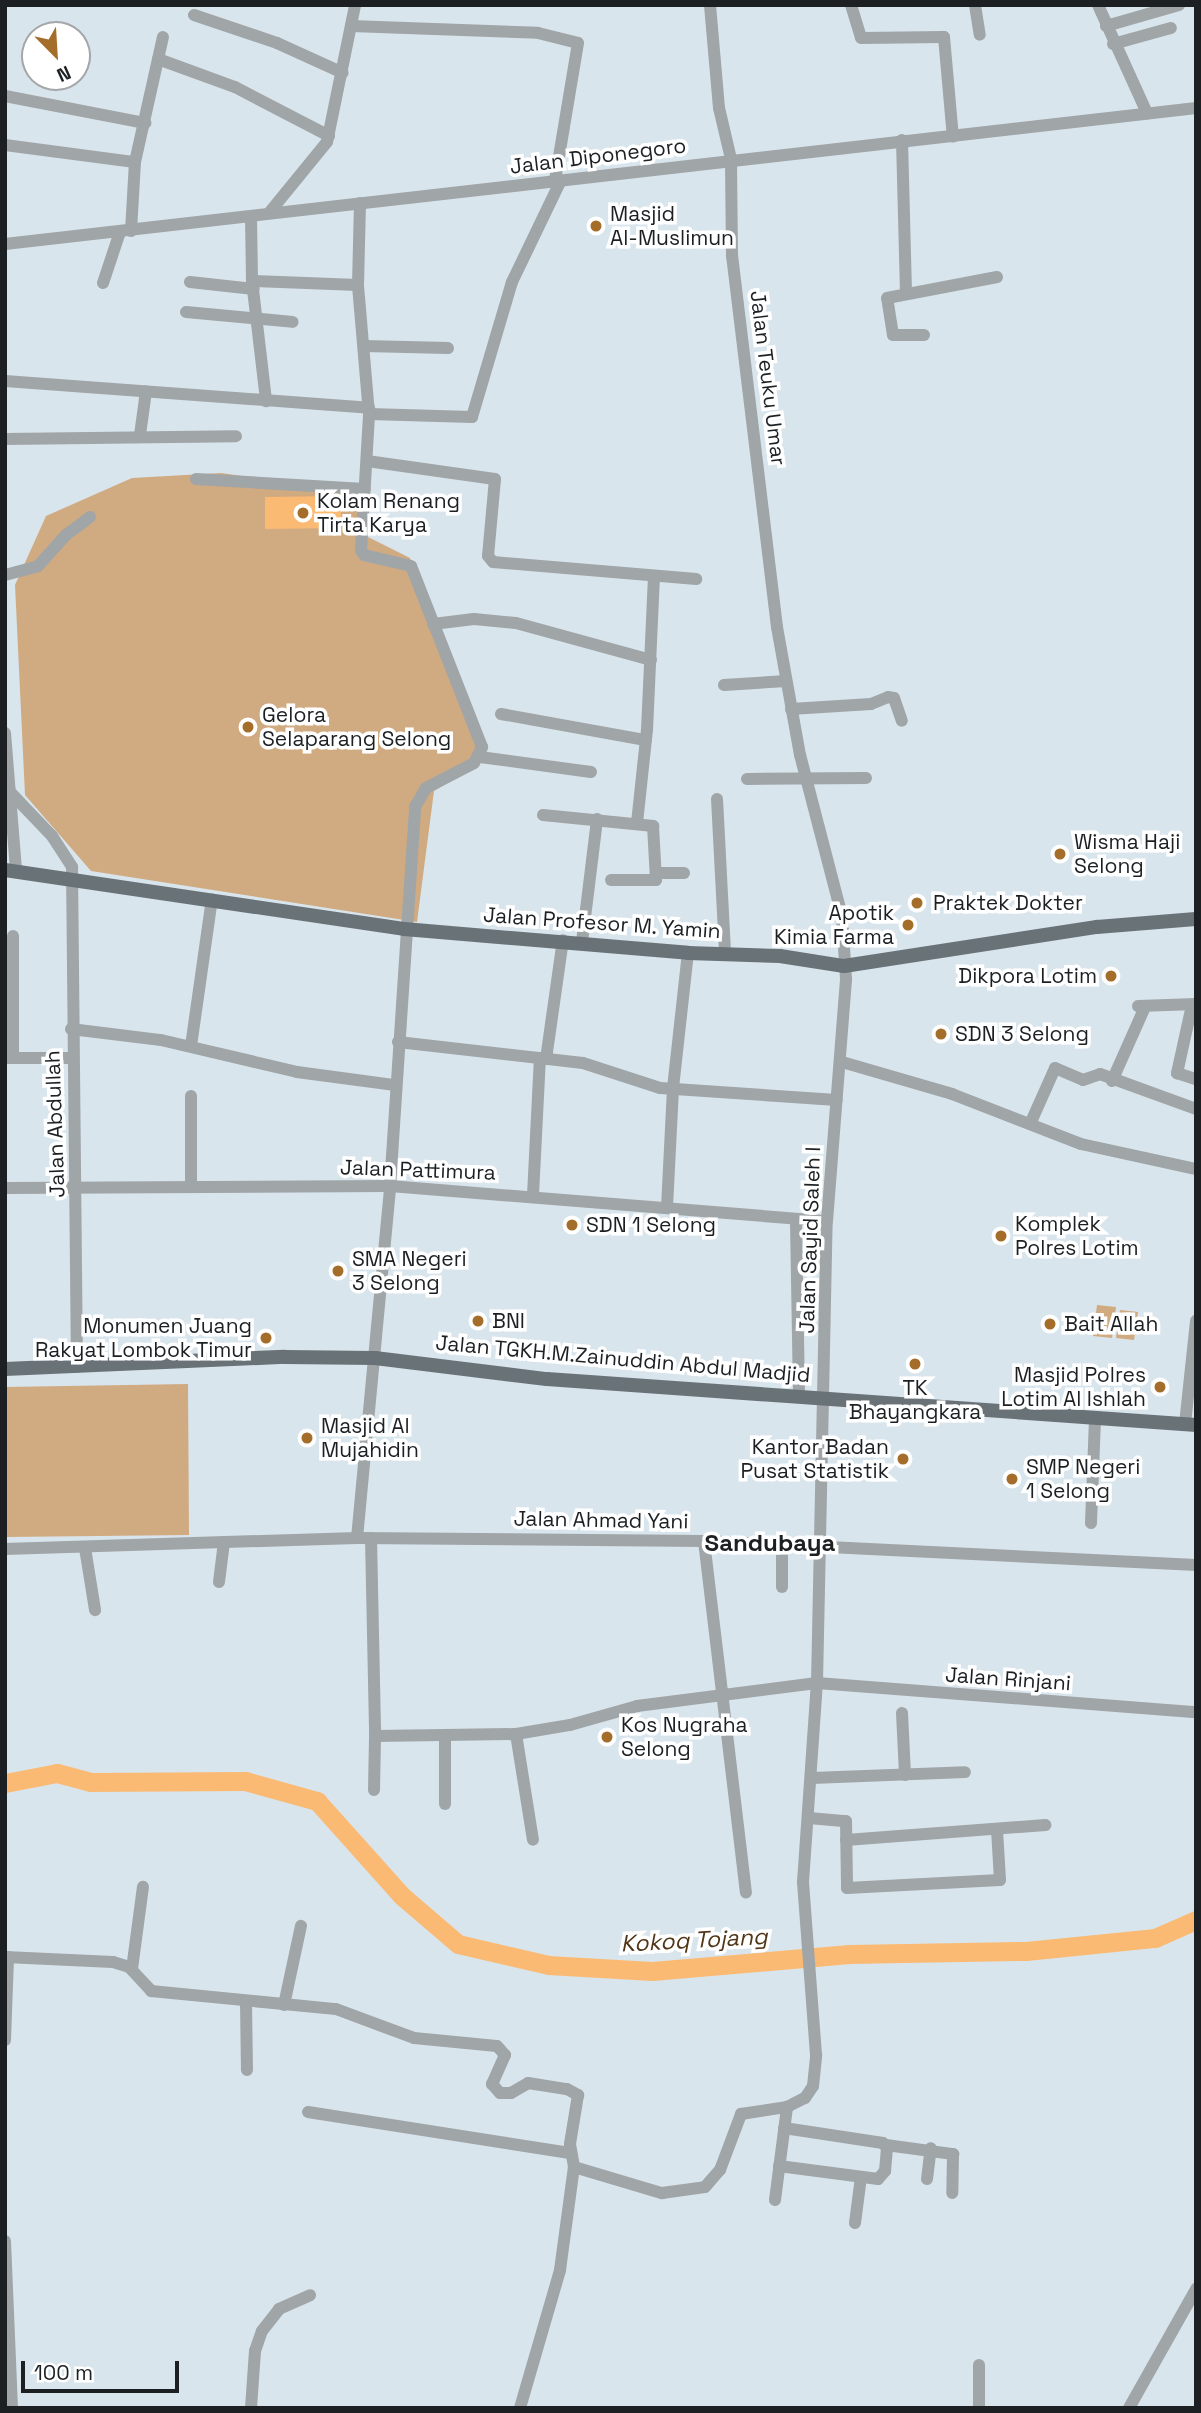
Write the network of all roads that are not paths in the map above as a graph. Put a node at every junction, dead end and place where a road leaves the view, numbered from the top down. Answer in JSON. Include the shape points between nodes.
{"nodes":[{"id":1,"x":355,"y":5,"type":"edge"},
{"id":2,"x":710,"y":5,"type":"edge"},
{"id":3,"x":850,"y":5,"type":"edge"},
{"id":4,"x":975,"y":5,"type":"edge"},
{"id":5,"x":1098,"y":5,"type":"edge"},
{"id":6,"x":1179,"y":5,"type":"edge"},
{"id":7,"x":194,"y":15,"type":"dead end"},
{"id":8,"x":351,"y":26,"type":"junction"},
{"id":9,"x":1106,"y":26,"type":"junction"},
{"id":10,"x":1171,"y":28,"type":"dead end"},
{"id":11,"x":980,"y":34,"type":"dead end"},
{"id":12,"x":163,"y":37,"type":"dead end"},
{"id":13,"x":1113,"y":44,"type":"junction"},
{"id":14,"x":158,"y":59,"type":"junction"},
{"id":15,"x":343,"y":73,"type":"junction"},
{"id":16,"x":5,"y":96,"type":"edge"},
{"id":17,"x":1196,"y":108,"type":"edge"},
{"id":18,"x":1147,"y":113,"type":"junction"},
{"id":19,"x":145,"y":123,"type":"junction"},
{"id":20,"x":329,"y":136,"type":"junction"},
{"id":21,"x":953,"y":137,"type":"junction"},
{"id":22,"x":902,"y":139,"type":"junction"},
{"id":23,"x":5,"y":145,"type":"edge"},
{"id":24,"x":731,"y":159,"type":"junction"},
{"id":25,"x":135,"y":162,"type":"junction"},
{"id":26,"x":558,"y":181,"type":"junction"},
{"id":27,"x":360,"y":203,"type":"junction"},
{"id":28,"x":269,"y":214,"type":"junction"},
{"id":29,"x":251,"y":217,"type":"junction"},
{"id":30,"x":126,"y":232,"type":"junction"},
{"id":31,"x":5,"y":244,"type":"edge"},
{"id":32,"x":997,"y":277,"type":"dead end"},
{"id":33,"x":190,"y":282,"type":"dead end"},
{"id":34,"x":103,"y":283,"type":"dead end"},
{"id":35,"x":253,"y":285,"type":"junction"},
{"id":36,"x":358,"y":285,"type":"junction"},
{"id":37,"x":906,"y":292,"type":"junction"},
{"id":38,"x":186,"y":312,"type":"dead end"},
{"id":39,"x":293,"y":322,"type":"dead end"},
{"id":40,"x":261,"y":323,"type":"junction"},
{"id":41,"x":924,"y":335,"type":"dead end"},
{"id":42,"x":363,"y":346,"type":"junction"},
{"id":43,"x":448,"y":348,"type":"dead end"},
{"id":44,"x":5,"y":380,"type":"edge"},
{"id":45,"x":146,"y":391,"type":"junction"},
{"id":46,"x":266,"y":401,"type":"junction"},
{"id":47,"x":369,"y":411,"type":"junction"},
{"id":48,"x":140,"y":435,"type":"junction"},
{"id":49,"x":236,"y":436,"type":"dead end"},
{"id":50,"x":5,"y":439,"type":"edge"},
{"id":51,"x":367,"y":461,"type":"junction"},
{"id":52,"x":196,"y":479,"type":"dead end"},
{"id":53,"x":365,"y":489,"type":"junction"},
{"id":54,"x":90,"y":517,"type":"dead end"},
{"id":55,"x":5,"y":575,"type":"edge"},
{"id":56,"x":654,"y":576,"type":"junction"},
{"id":57,"x":696,"y":579,"type":"dead end"},
{"id":58,"x":433,"y":624,"type":"junction"},
{"id":59,"x":651,"y":660,"type":"junction"},
{"id":60,"x":786,"y":681,"type":"junction"},
{"id":61,"x":724,"y":685,"type":"dead end"},
{"id":62,"x":791,"y":709,"type":"junction"},
{"id":63,"x":501,"y":714,"type":"dead end"},
{"id":64,"x":902,"y":722,"type":"dead end"},
{"id":65,"x":5,"y":733,"type":"edge"},
{"id":66,"x":646,"y":740,"type":"junction"},
{"id":67,"x":480,"y":757,"type":"junction"},
{"id":68,"x":591,"y":772,"type":"dead end"},
{"id":69,"x":806,"y":778,"type":"junction"},
{"id":70,"x":866,"y":778,"type":"dead end"},
{"id":71,"x":747,"y":779,"type":"dead end"},
{"id":72,"x":10,"y":792,"type":"junction"},
{"id":73,"x":716,"y":799,"type":"dead end"},
{"id":74,"x":542,"y":815,"type":"dead end"},
{"id":75,"x":597,"y":819,"type":"junction"},
{"id":76,"x":636,"y":823,"type":"junction"},
{"id":77,"x":11,"y":871,"type":"edge"},
{"id":78,"x":656,"y":873,"type":"junction"},
{"id":79,"x":684,"y":873,"type":"dead end"},
{"id":80,"x":72,"y":879,"type":"junction"},
{"id":81,"x":611,"y":880,"type":"dead end"},
{"id":82,"x":212,"y":900,"type":"junction"},
{"id":83,"x":1196,"y":919,"type":"edge"},
{"id":84,"x":404,"y":929,"type":"junction"},
{"id":85,"x":13,"y":936,"type":"dead end"},
{"id":86,"x":563,"y":940,"type":"junction"},
{"id":87,"x":582,"y":942,"type":"junction"},
{"id":88,"x":688,"y":953,"type":"junction"},
{"id":89,"x":725,"y":953,"type":"junction"},
{"id":90,"x":844,"y":966,"type":"junction"},
{"id":91,"x":1194,"y":1004,"type":"edge"},
{"id":92,"x":71,"y":1029,"type":"junction"},
{"id":93,"x":398,"y":1042,"type":"junction"},
{"id":94,"x":191,"y":1046,"type":"junction"},
{"id":95,"x":9,"y":1058,"type":"edge"},
{"id":96,"x":72,"y":1058,"type":"junction"},
{"id":97,"x":543,"y":1059,"type":"junction"},
{"id":98,"x":842,"y":1062,"type":"junction"},
{"id":99,"x":1196,"y":1079,"type":"edge"},
{"id":100,"x":1112,"y":1081,"type":"junction"},
{"id":101,"x":395,"y":1085,"type":"junction"},
{"id":102,"x":673,"y":1088,"type":"junction"},
{"id":103,"x":191,"y":1096,"type":"dead end"},
{"id":104,"x":837,"y":1100,"type":"junction"},
{"id":105,"x":1196,"y":1109,"type":"edge"},
{"id":106,"x":1031,"y":1122,"type":"junction"},
{"id":107,"x":1196,"y":1169,"type":"edge"},
{"id":108,"x":77,"y":1186,"type":"junction"},
{"id":109,"x":191,"y":1186,"type":"junction"},
{"id":110,"x":390,"y":1186,"type":"junction"},
{"id":111,"x":5,"y":1188,"type":"edge"},
{"id":112,"x":533,"y":1195,"type":"junction"},
{"id":113,"x":667,"y":1207,"type":"junction"},
{"id":114,"x":827,"y":1221,"type":"junction"},
{"id":115,"x":796,"y":1222,"type":"junction"},
{"id":116,"x":1196,"y":1321,"type":"edge"},
{"id":117,"x":375,"y":1358,"type":"junction"},
{"id":118,"x":77,"y":1367,"type":"junction"},
{"id":119,"x":5,"y":1369,"type":"edge"},
{"id":120,"x":799,"y":1395,"type":"junction"},
{"id":121,"x":823,"y":1397,"type":"junction"},
{"id":122,"x":1095,"y":1420,"type":"junction"},
{"id":123,"x":1190,"y":1424,"type":"edge"},
{"id":124,"x":1091,"y":1523,"type":"dead end"},
{"id":125,"x":357,"y":1538,"type":"junction"},
{"id":126,"x":371,"y":1538,"type":"junction"},
{"id":127,"x":704,"y":1541,"type":"junction"},
{"id":128,"x":224,"y":1542,"type":"junction"},
{"id":129,"x":782,"y":1543,"type":"junction"},
{"id":130,"x":820,"y":1544,"type":"junction"},
{"id":131,"x":85,"y":1548,"type":"junction"},
{"id":132,"x":5,"y":1549,"type":"edge"},
{"id":133,"x":1196,"y":1565,"type":"edge"},
{"id":134,"x":219,"y":1582,"type":"dead end"},
{"id":135,"x":782,"y":1587,"type":"dead end"},
{"id":136,"x":95,"y":1610,"type":"dead end"},
{"id":137,"x":817,"y":1683,"type":"junction"},
{"id":138,"x":720,"y":1694,"type":"junction"},
{"id":139,"x":1196,"y":1712,"type":"edge"},
{"id":140,"x":902,"y":1713,"type":"dead end"},
{"id":141,"x":516,"y":1734,"type":"junction"},
{"id":142,"x":445,"y":1735,"type":"junction"},
{"id":143,"x":375,"y":1736,"type":"junction"},
{"id":144,"x":965,"y":1772,"type":"dead end"},
{"id":145,"x":905,"y":1775,"type":"junction"},
{"id":146,"x":812,"y":1779,"type":"junction"},
{"id":147,"x":374,"y":1790,"type":"dead end"},
{"id":148,"x":445,"y":1804,"type":"dead end"},
{"id":149,"x":809,"y":1818,"type":"junction"},
{"id":150,"x":1045,"y":1825,"type":"dead end"},
{"id":151,"x":997,"y":1829,"type":"junction"},
{"id":152,"x":533,"y":1840,"type":"dead end"},
{"id":153,"x":846,"y":1840,"type":"junction"},
{"id":154,"x":143,"y":1888,"type":"dead end"},
{"id":155,"x":746,"y":1893,"type":"dead end"},
{"id":156,"x":301,"y":1926,"type":"dead end"},
{"id":157,"x":7,"y":1957,"type":"edge"},
{"id":158,"x":132,"y":1969,"type":"junction"},
{"id":159,"x":246,"y":2001,"type":"junction"},
{"id":160,"x":284,"y":2005,"type":"junction"},
{"id":161,"x":5,"y":2040,"type":"edge"},
{"id":162,"x":247,"y":2070,"type":"dead end"},
{"id":163,"x":787,"y":2107,"type":"junction"},
{"id":164,"x":308,"y":2112,"type":"dead end"},
{"id":165,"x":784,"y":2128,"type":"junction"},
{"id":166,"x":886,"y":2145,"type":"junction"},
{"id":167,"x":932,"y":2148,"type":"junction"},
{"id":168,"x":572,"y":2160,"type":"junction"},
{"id":169,"x":779,"y":2166,"type":"junction"},
{"id":170,"x":861,"y":2177,"type":"junction"},
{"id":171,"x":927,"y":2179,"type":"dead end"},
{"id":172,"x":952,"y":2193,"type":"dead end"},
{"id":173,"x":775,"y":2200,"type":"dead end"},
{"id":174,"x":855,"y":2223,"type":"dead end"},
{"id":175,"x":5,"y":2241,"type":"edge"},
{"id":176,"x":1196,"y":2290,"type":"edge"},
{"id":177,"x":310,"y":2295,"type":"dead end"},
{"id":178,"x":1191,"y":2311,"type":"edge"},
{"id":179,"x":8,"y":2330,"type":"edge"},
{"id":180,"x":979,"y":2365,"type":"dead end"},
{"id":181,"x":12,"y":2408,"type":"edge"},
{"id":182,"x":251,"y":2408,"type":"edge"},
{"id":183,"x":520,"y":2408,"type":"edge"},
{"id":184,"x":979,"y":2408,"type":"edge"},
{"id":185,"x":1129,"y":2408,"type":"edge"}],
"edges":[{"from":1,"to":8,"type":"street"},
{"from":2,"to":24,"type":"street","name":"Jalan Teuku Umar","via":[[719,108]]},
{"from":3,"to":21,"type":"street","via":[[861,38],[944,37]]},
{"from":4,"to":11,"type":"street"},
{"from":5,"to":9,"type":"street"},
{"from":6,"to":9,"type":"street"},
{"from":7,"to":15,"type":"street","via":[[277,43]]},
{"from":8,"to":15,"type":"street"},
{"from":8,"to":26,"type":"street","via":[[538,33],[578,43]]},
{"from":9,"to":13,"type":"street"},
{"from":10,"to":13,"type":"street"},
{"from":12,"to":14,"type":"street"},
{"from":13,"to":18,"type":"street"},
{"from":14,"to":19,"type":"street"},
{"from":14,"to":20,"type":"street","via":[[235,87]]},
{"from":15,"to":20,"type":"street"},
{"from":16,"to":19,"type":"street"},
{"from":17,"to":18,"type":"street","name":"Jalan Diponegoro"},
{"from":18,"to":21,"type":"street","name":"Jalan Diponegoro"},
{"from":19,"to":25,"type":"street"},
{"from":20,"to":28,"type":"street"},
{"from":21,"to":22,"type":"street","name":"Jalan Diponegoro"},
{"from":22,"to":24,"type":"street","name":"Jalan Diponegoro"},
{"from":22,"to":37,"type":"street"},
{"from":23,"to":25,"type":"street"},
{"from":24,"to":26,"type":"street","name":"Jalan Diponegoro"},
{"from":24,"to":60,"type":"street","name":"Jalan Teuku Umar","via":[[732,257]]},
{"from":25,"to":30,"type":"street"},
{"from":26,"to":27,"type":"street","name":"Jalan Diponegoro"},
{"from":26,"to":47,"type":"street","via":[[512,282],[472,417]]},
{"from":27,"to":28,"type":"street","name":"Jalan Diponegoro"},
{"from":27,"to":36,"type":"street"},
{"from":28,"to":29,"type":"street","name":"Jalan Diponegoro"},
{"from":29,"to":30,"type":"street","name":"Jalan Diponegoro"},
{"from":29,"to":35,"type":"street"},
{"from":30,"to":31,"type":"street","name":"Jalan Diponegoro"},
{"from":30,"to":34,"type":"street"},
{"from":32,"to":37,"type":"street"},
{"from":33,"to":35,"type":"street"},
{"from":35,"to":36,"type":"street"},
{"from":35,"to":40,"type":"street"},
{"from":36,"to":42,"type":"street"},
{"from":37,"to":41,"type":"street","via":[[887,298],[890,331],[898,336]]},
{"from":38,"to":40,"type":"street"},
{"from":39,"to":40,"type":"street"},
{"from":40,"to":46,"type":"street"},
{"from":42,"to":43,"type":"street"},
{"from":42,"to":47,"type":"street"},
{"from":44,"to":45,"type":"street"},
{"from":45,"to":46,"type":"street"},
{"from":45,"to":48,"type":"street"},
{"from":46,"to":47,"type":"street"},
{"from":47,"to":51,"type":"street"},
{"from":48,"to":49,"type":"street"},
{"from":48,"to":50,"type":"street"},
{"from":51,"to":53,"type":"street"},
{"from":51,"to":56,"type":"street","via":[[495,479],[488,556],[493,562]]},
{"from":52,"to":53,"type":"street"},
{"from":53,"to":58,"type":"street","via":[[362,552],[409,563]]},
{"from":54,"to":55,"type":"street","via":[[38,566]]},
{"from":56,"to":57,"type":"street"},
{"from":56,"to":59,"type":"street"},
{"from":58,"to":59,"type":"street","via":[[474,619],[516,623]]},
{"from":58,"to":67,"type":"street","via":[[481,742]]},
{"from":59,"to":66,"type":"street"},
{"from":60,"to":61,"type":"street"},
{"from":60,"to":62,"type":"street","name":"Jalan Teuku Umar"},
{"from":62,"to":64,"type":"street","via":[[871,704],[888,697],[894,698]]},
{"from":62,"to":69,"type":"street","name":"Jalan Teuku Umar"},
{"from":63,"to":66,"type":"street"},
{"from":65,"to":72,"type":"street"},
{"from":66,"to":76,"type":"street"},
{"from":67,"to":68,"type":"street"},
{"from":67,"to":84,"type":"street","via":[[418,797]]},
{"from":69,"to":70,"type":"street"},
{"from":69,"to":71,"type":"street"},
{"from":69,"to":90,"type":"street","name":"Jalan Sayid Saleh I","via":[[842,916]]},
{"from":72,"to":77,"type":"street"},
{"from":72,"to":80,"type":"street","name":"Jalan Abdullah","via":[[63,849]]},
{"from":73,"to":89,"type":"street"},
{"from":74,"to":75,"type":"street"},
{"from":75,"to":76,"type":"street"},
{"from":75,"to":87,"type":"street"},
{"from":76,"to":78,"type":"street","via":[[654,828]]},
{"from":77,"to":80,"type":"main road","name":"Jalan Profesor M. Yamin"},
{"from":78,"to":79,"type":"street"},
{"from":78,"to":81,"type":"street","via":[[656,880],[650,883]]},
{"from":80,"to":82,"type":"main road","name":"Jalan Profesor M. Yamin"},
{"from":80,"to":92,"type":"street","name":"Jalan Abdullah"},
{"from":82,"to":84,"type":"main road","name":"Jalan Profesor M. Yamin"},
{"from":82,"to":94,"type":"street"},
{"from":83,"to":90,"type":"main road","name":"Jalan Profesor M. Yamin","via":[[1097,928]]},
{"from":84,"to":86,"type":"main road","name":"Jalan Profesor M. Yamin"},
{"from":84,"to":93,"type":"street"},
{"from":85,"to":95,"type":"street"},
{"from":86,"to":87,"type":"main road","name":"Jalan Profesor M. Yamin"},
{"from":86,"to":97,"type":"street"},
{"from":87,"to":88,"type":"main road","name":"Jalan Profesor M. Yamin"},
{"from":88,"to":89,"type":"main road","name":"Jalan Profesor M. Yamin"},
{"from":88,"to":102,"type":"street"},
{"from":89,"to":90,"type":"main road","name":"Jalan Profesor M. Yamin"},
{"from":90,"to":98,"type":"street","name":"Jalan Sayid Saleh I"},
{"from":91,"to":99,"type":"street","via":[[1177,1073]]},
{"from":91,"to":100,"type":"street","via":[[1141,1006]]},
{"from":92,"to":94,"type":"street"},
{"from":92,"to":96,"type":"street","name":"Jalan Abdullah"},
{"from":93,"to":97,"type":"street"},
{"from":93,"to":101,"type":"street"},
{"from":94,"to":101,"type":"street","via":[[297,1072]]},
{"from":95,"to":96,"type":"street"},
{"from":96,"to":108,"type":"street","name":"Jalan Abdullah"},
{"from":97,"to":102,"type":"street","via":[[583,1063],[648,1086]]},
{"from":97,"to":112,"type":"street"},
{"from":98,"to":104,"type":"street","name":"Jalan Sayid Saleh I"},
{"from":98,"to":106,"type":"street","via":[[895,1074]]},
{"from":100,"to":105,"type":"street"},
{"from":100,"to":106,"type":"street","via":[[1100,1074],[1083,1080],[1055,1068]]},
{"from":101,"to":110,"type":"street"},
{"from":102,"to":104,"type":"street"},
{"from":102,"to":113,"type":"street"},
{"from":103,"to":109,"type":"street"},
{"from":104,"to":114,"type":"street","name":"Jalan Sayid Saleh I"},
{"from":106,"to":107,"type":"street","via":[[1081,1144]]},
{"from":108,"to":109,"type":"street","name":"Jalan Pattimura"},
{"from":108,"to":111,"type":"street","name":"Jalan Pattimura"},
{"from":108,"to":118,"type":"street","name":"Jalan Abdullah"},
{"from":109,"to":110,"type":"street","name":"Jalan Pattimura"},
{"from":110,"to":112,"type":"street","name":"Jalan Pattimura"},
{"from":110,"to":117,"type":"street"},
{"from":112,"to":113,"type":"street","name":"Jalan Pattimura"},
{"from":113,"to":115,"type":"street","name":"Jalan Pattimura"},
{"from":114,"to":115,"type":"street","name":"Jalan Pattimura"},
{"from":114,"to":121,"type":"street","name":"Jalan Sayid Saleh I"},
{"from":115,"to":120,"type":"street"},
{"from":116,"to":123,"type":"street"},
{"from":117,"to":118,"type":"main road","name":"Jalan TGKH.M.Zainuddin Abdul Madjid","via":[[285,1357]]},
{"from":117,"to":120,"type":"main road","name":"Jalan TGKH.M.Zainuddin Abdul Madjid","via":[[547,1379]]},
{"from":117,"to":125,"type":"street"},
{"from":118,"to":119,"type":"main road","name":"Jalan TGKH.M.Zainuddin Abdul Madjid"},
{"from":120,"to":121,"type":"main road","name":"Jalan TGKH.M.Zainuddin Abdul Madjid"},
{"from":121,"to":122,"type":"main road","name":"Jalan TGKH.M.Zainuddin Abdul Madjid"},
{"from":121,"to":130,"type":"street","name":"Jalan Sayid Saleh I"},
{"from":122,"to":123,"type":"main road","name":"Jalan TGKH.M.Zainuddin Abdul Madjid"},
{"from":122,"to":124,"type":"street"},
{"from":125,"to":126,"type":"street","name":"Jalan Ahmad Yani"},
{"from":125,"to":128,"type":"street","name":"Jalan Ahmad Yani"},
{"from":126,"to":127,"type":"street","name":"Jalan Ahmad Yani"},
{"from":126,"to":143,"type":"street"},
{"from":127,"to":129,"type":"street","name":"Jalan Ahmad Yani"},
{"from":127,"to":138,"type":"street"},
{"from":128,"to":131,"type":"street","name":"Jalan Ahmad Yani"},
{"from":128,"to":134,"type":"street"},
{"from":129,"to":130,"type":"street","name":"Jalan Ahmad Yani"},
{"from":129,"to":135,"type":"street"},
{"from":130,"to":133,"type":"street","name":"Jalan Ahmad Yani"},
{"from":130,"to":137,"type":"street","name":"Jalan Sayid Saleh I"},
{"from":131,"to":132,"type":"street","name":"Jalan Ahmad Yani"},
{"from":131,"to":136,"type":"street"},
{"from":137,"to":138,"type":"street","name":"Jalan Rinjani"},
{"from":137,"to":139,"type":"street","name":"Jalan Rinjani"},
{"from":137,"to":146,"type":"street","name":"Jalan Sayid Saleh I"},
{"from":138,"to":141,"type":"street","name":"Jalan Rinjani","via":[[637,1706]]},
{"from":138,"to":155,"type":"street"},
{"from":140,"to":145,"type":"street"},
{"from":141,"to":142,"type":"street","name":"Jalan Rinjani"},
{"from":141,"to":152,"type":"street"},
{"from":142,"to":143,"type":"street","name":"Jalan Rinjani"},
{"from":142,"to":148,"type":"street"},
{"from":143,"to":147,"type":"street"},
{"from":144,"to":145,"type":"street"},
{"from":145,"to":146,"type":"street"},
{"from":146,"to":149,"type":"street","name":"Jalan Sayid Saleh I"},
{"from":149,"to":153,"type":"street","via":[[842,1818]]},
{"from":149,"to":163,"type":"street","name":"Jalan Sayid Saleh I","via":[[803,1882],[813,2086],[805,2098]]},
{"from":150,"to":151,"type":"street"},
{"from":151,"to":153,"type":"street"},
{"from":151,"to":153,"type":"street","via":[[1000,1880],[847,1888]]},
{"from":154,"to":158,"type":"street"},
{"from":156,"to":160,"type":"street"},
{"from":157,"to":158,"type":"street","via":[[113,1962]]},
{"from":157,"to":161,"type":"street"},
{"from":158,"to":159,"type":"street","via":[[150,1991]]},
{"from":159,"to":160,"type":"street"},
{"from":159,"to":162,"type":"street"},
{"from":160,"to":168,"type":"street","via":[[345,2011],[414,2038],[497,2046],[505,2055],[492,2084],[500,2093],[512,2093],[528,2083],[578,2095]]},
{"from":163,"to":165,"type":"street"},
{"from":163,"to":168,"type":"street","via":[[741,2114],[720,2170],[696,2191],[662,2193]]},
{"from":164,"to":168,"type":"street"},
{"from":165,"to":166,"type":"street"},
{"from":165,"to":169,"type":"street"},
{"from":166,"to":167,"type":"street"},
{"from":166,"to":170,"type":"street","via":[[883,2176]]},
{"from":167,"to":171,"type":"street"},
{"from":167,"to":172,"type":"street","via":[[955,2157]]},
{"from":168,"to":183,"type":"street","via":[[561,2270]]},
{"from":169,"to":170,"type":"street"},
{"from":169,"to":173,"type":"street"},
{"from":170,"to":174,"type":"street"},
{"from":175,"to":179,"type":"street"},
{"from":176,"to":178,"type":"street"},
{"from":177,"to":182,"type":"street","via":[[279,2309],[262,2331],[254,2358]]},
{"from":178,"to":185,"type":"street"},
{"from":179,"to":181,"type":"street"},
{"from":180,"to":184,"type":"street"}]}
